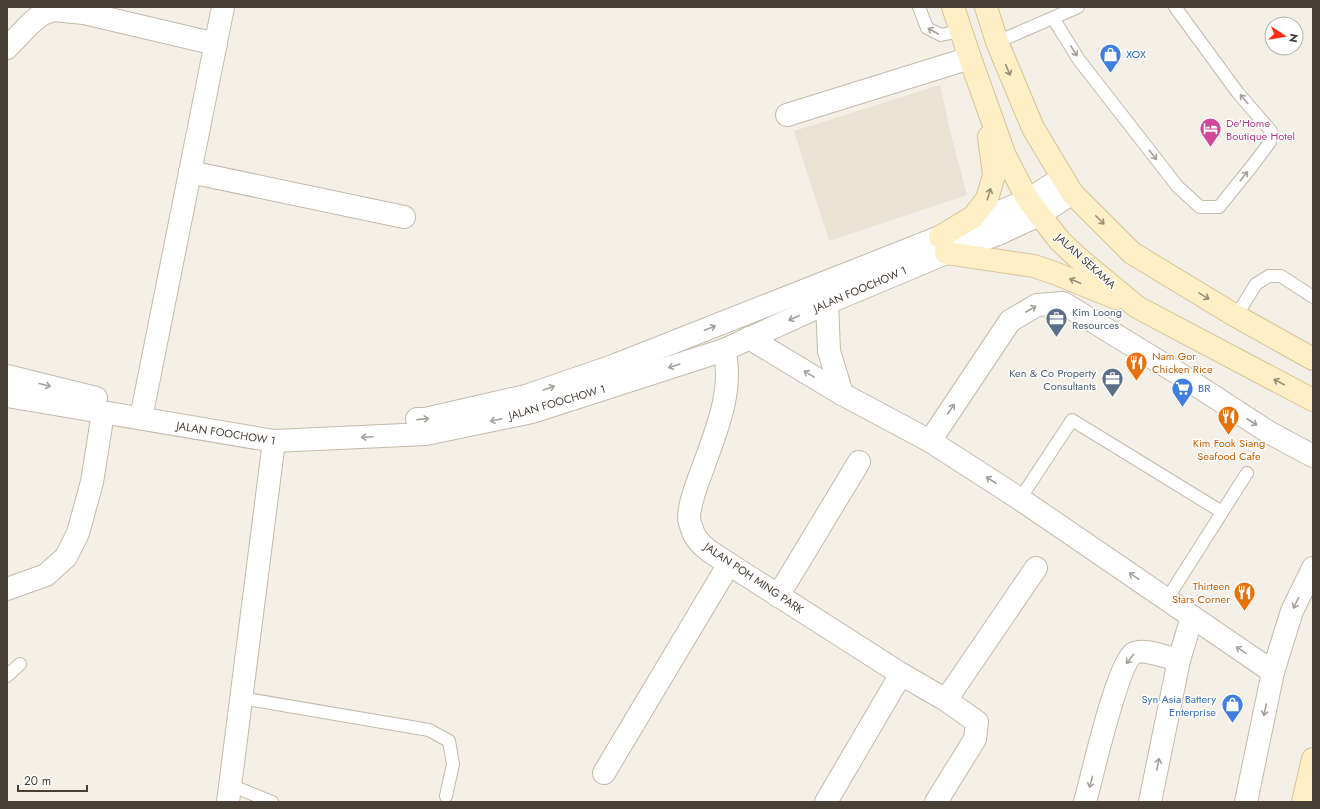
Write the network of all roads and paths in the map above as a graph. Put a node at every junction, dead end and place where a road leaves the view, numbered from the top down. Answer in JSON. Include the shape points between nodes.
{"nodes":[{"id":1,"x":223,"y":7,"type":"edge"},
{"id":2,"x":919,"y":7,"type":"edge"},
{"id":3,"x":953,"y":7,"type":"edge"},
{"id":4,"x":986,"y":7,"type":"edge"},
{"id":5,"x":1078,"y":7,"type":"edge"},
{"id":6,"x":1175,"y":7,"type":"edge"},
{"id":7,"x":1053,"y":18,"type":"junction"},
{"id":8,"x":960,"y":31,"type":"junction"},
{"id":9,"x":997,"y":42,"type":"junction"},
{"id":10,"x":216,"y":44,"type":"junction"},
{"id":11,"x":7,"y":48,"type":"edge"},
{"id":12,"x":970,"y":58,"type":"junction"},
{"id":13,"x":985,"y":103,"type":"junction"},
{"id":14,"x":787,"y":115,"type":"dead end"},
{"id":15,"x":190,"y":172,"type":"junction"},
{"id":16,"x":1067,"y":185,"type":"junction"},
{"id":17,"x":1034,"y":207,"type":"junction"},
{"id":18,"x":404,"y":217,"type":"dead end"},
{"id":19,"x":943,"y":245,"type":"junction"},
{"id":20,"x":1313,"y":297,"type":"edge"},
{"id":21,"x":827,"y":302,"type":"junction"},
{"id":22,"x":1137,"y":307,"type":"junction"},
{"id":23,"x":1236,"y":316,"type":"junction"},
{"id":24,"x":749,"y":338,"type":"junction"},
{"id":25,"x":724,"y":350,"type":"junction"},
{"id":26,"x":1313,"y":359,"type":"edge"},
{"id":27,"x":7,"y":376,"type":"edge"},
{"id":28,"x":842,"y":394,"type":"junction"},
{"id":29,"x":7,"y":396,"type":"edge"},
{"id":30,"x":1313,"y":400,"type":"edge"},
{"id":31,"x":144,"y":408,"type":"junction"},
{"id":32,"x":103,"y":412,"type":"junction"},
{"id":33,"x":274,"y":441,"type":"junction"},
{"id":34,"x":930,"y":441,"type":"junction"},
{"id":35,"x":1313,"y":456,"type":"edge"},
{"id":36,"x":859,"y":462,"type":"dead end"},
{"id":37,"x":1246,"y":473,"type":"dead end"},
{"id":38,"x":1020,"y":499,"type":"junction"},
{"id":39,"x":1222,"y":512,"type":"junction"},
{"id":40,"x":729,"y":564,"type":"junction"},
{"id":41,"x":1036,"y":568,"type":"dead end"},
{"id":42,"x":1313,"y":568,"type":"edge"},
{"id":43,"x":7,"y":589,"type":"edge"},
{"id":44,"x":778,"y":596,"type":"junction"},
{"id":45,"x":1167,"y":599,"type":"junction"},
{"id":46,"x":1192,"y":617,"type":"junction"},
{"id":47,"x":1179,"y":660,"type":"junction"},
{"id":48,"x":20,"y":664,"type":"dead end"},
{"id":49,"x":1273,"y":672,"type":"junction"},
{"id":50,"x":901,"y":674,"type":"junction"},
{"id":51,"x":7,"y":676,"type":"edge"},
{"id":52,"x":241,"y":698,"type":"junction"},
{"id":53,"x":946,"y":700,"type":"junction"},
{"id":54,"x":1313,"y":760,"type":"edge"},
{"id":55,"x":604,"y":773,"type":"dead end"},
{"id":56,"x":229,"y":793,"type":"edge"},
{"id":57,"x":446,"y":796,"type":"dead end"},
{"id":58,"x":272,"y":802,"type":"edge"},
{"id":59,"x":826,"y":802,"type":"edge"},
{"id":60,"x":936,"y":802,"type":"edge"},
{"id":61,"x":1085,"y":802,"type":"edge"},
{"id":62,"x":1150,"y":802,"type":"edge"},
{"id":63,"x":1246,"y":802,"type":"edge"},
{"id":64,"x":1303,"y":802,"type":"edge"}],
"edges":[{"from":1,"to":10,"type":"street"},
{"from":8,"to":2,"type":"lane","one_way":true,"via":[[941,35],[927,28]]},
{"from":3,"to":8,"type":"main road","name":"JALAN SEKAMA"},
{"from":4,"to":9,"type":"main road"},
{"from":5,"to":7,"type":"lane"},
{"from":7,"to":6,"type":"lane","one_way":true,"via":[[1079,60],[1178,188],[1200,207],[1219,207],[1270,142],[1271,131],[1238,93]]},
{"from":7,"to":9,"type":"lane"},
{"from":8,"to":12,"type":"main road","name":"JALAN SEKAMA"},
{"from":9,"to":16,"type":"main road","one_way":true,"via":[[1033,128]]},
{"from":10,"to":11,"type":"street","via":[[84,13],[54,10],[42,14]]},
{"from":10,"to":15,"type":"street"},
{"from":12,"to":13,"type":"main road","name":"JALAN SEKAMA"},
{"from":12,"to":14,"type":"street"},
{"from":13,"to":17,"type":"main road","name":"JALAN SEKAMA","via":[[1005,156]]},
{"from":19,"to":13,"type":"main road","one_way":true,"via":[[973,217],[987,199],[994,175]]},
{"from":15,"to":18,"type":"street"},
{"from":15,"to":31,"type":"street"},
{"from":16,"to":17,"type":"street","name":"JALAN FOOCHOW 1"},
{"from":16,"to":23,"type":"main road","one_way":true,"via":[[1132,253]]},
{"from":17,"to":19,"type":"street","name":"JALAN FOOCHOW 1","via":[[998,234]]},
{"from":17,"to":22,"type":"main road","name":"JALAN SEKAMA","via":[[1060,241]]},
{"from":19,"to":21,"type":"street","name":"JALAN FOOCHOW 1"},
{"from":22,"to":19,"type":"main road","one_way":true,"via":[[1034,266]]},
{"from":31,"to":19,"type":"street","name":"JALAN FOOCHOW 1","one_way":true,"via":[[280,427],[425,419],[526,396]]},
{"from":20,"to":23,"type":"lane","via":[[1281,276],[1269,276],[1256,284]]},
{"from":21,"to":24,"type":"street","name":"JALAN FOOCHOW 1","one_way":true},
{"from":21,"to":28,"type":"street","via":[[829,351]]},
{"from":30,"to":22,"type":"main road","name":"JALAN SEKAMA","one_way":true},
{"from":23,"to":26,"type":"main road"},
{"from":24,"to":25,"type":"street","name":"JALAN FOOCHOW 1"},
{"from":28,"to":24,"type":"street","one_way":true},
{"from":25,"to":33,"type":"street","name":"JALAN FOOCHOW 1","one_way":true,"via":[[532,412],[501,419],[426,434]]},
{"from":25,"to":40,"type":"street","name":"JALAN POH MING PARK","via":[[727,384],[716,430],[693,495],[689,518],[694,534],[704,547]]},
{"from":27,"to":31,"type":"street","name":"JALAN FOOCHOW 1","one_way":true},
{"from":28,"to":34,"type":"street"},
{"from":29,"to":32,"type":"street","name":"JALAN FOOCHOW 1"},
{"from":32,"to":33,"type":"street","name":"JALAN FOOCHOW 1"},
{"from":32,"to":43,"type":"street","via":[[92,482],[78,533],[66,557],[46,575]]},
{"from":33,"to":52,"type":"street"},
{"from":34,"to":35,"type":"street","one_way":true,"via":[[1010,321],[1037,305],[1063,303],[1270,433]]},
{"from":38,"to":34,"type":"street","one_way":true},
{"from":36,"to":44,"type":"street"},
{"from":37,"to":39,"type":"lane"},
{"from":38,"to":39,"type":"lane","via":[[1072,420]]},
{"from":45,"to":38,"type":"street","one_way":true},
{"from":39,"to":45,"type":"lane"},
{"from":40,"to":44,"type":"street","name":"JALAN POH MING PARK"},
{"from":40,"to":55,"type":"street"},
{"from":41,"to":53,"type":"street"},
{"from":42,"to":49,"type":"street","one_way":true,"via":[[1292,611]]},
{"from":44,"to":50,"type":"street","name":"JALAN POH MING PARK"},
{"from":45,"to":46,"type":"street"},
{"from":46,"to":47,"type":"street"},
{"from":49,"to":46,"type":"street","one_way":true},
{"from":47,"to":61,"type":"street","one_way":true,"via":[[1142,651],[1134,654],[1127,663],[1114,696]]},
{"from":62,"to":47,"type":"street","one_way":true},
{"from":48,"to":51,"type":"lane"},
{"from":49,"to":63,"type":"street","one_way":true},
{"from":50,"to":53,"type":"street","name":"JALAN POH MING PARK"},
{"from":50,"to":59,"type":"street"},
{"from":52,"to":56,"type":"street"},
{"from":52,"to":57,"type":"lane","via":[[429,730],[449,741],[453,764]]},
{"from":53,"to":60,"type":"street","name":"JALAN POH MING PARK","via":[[977,722],[975,739]]},
{"from":54,"to":64,"type":"main road"},
{"from":56,"to":58,"type":"lane"}]}
